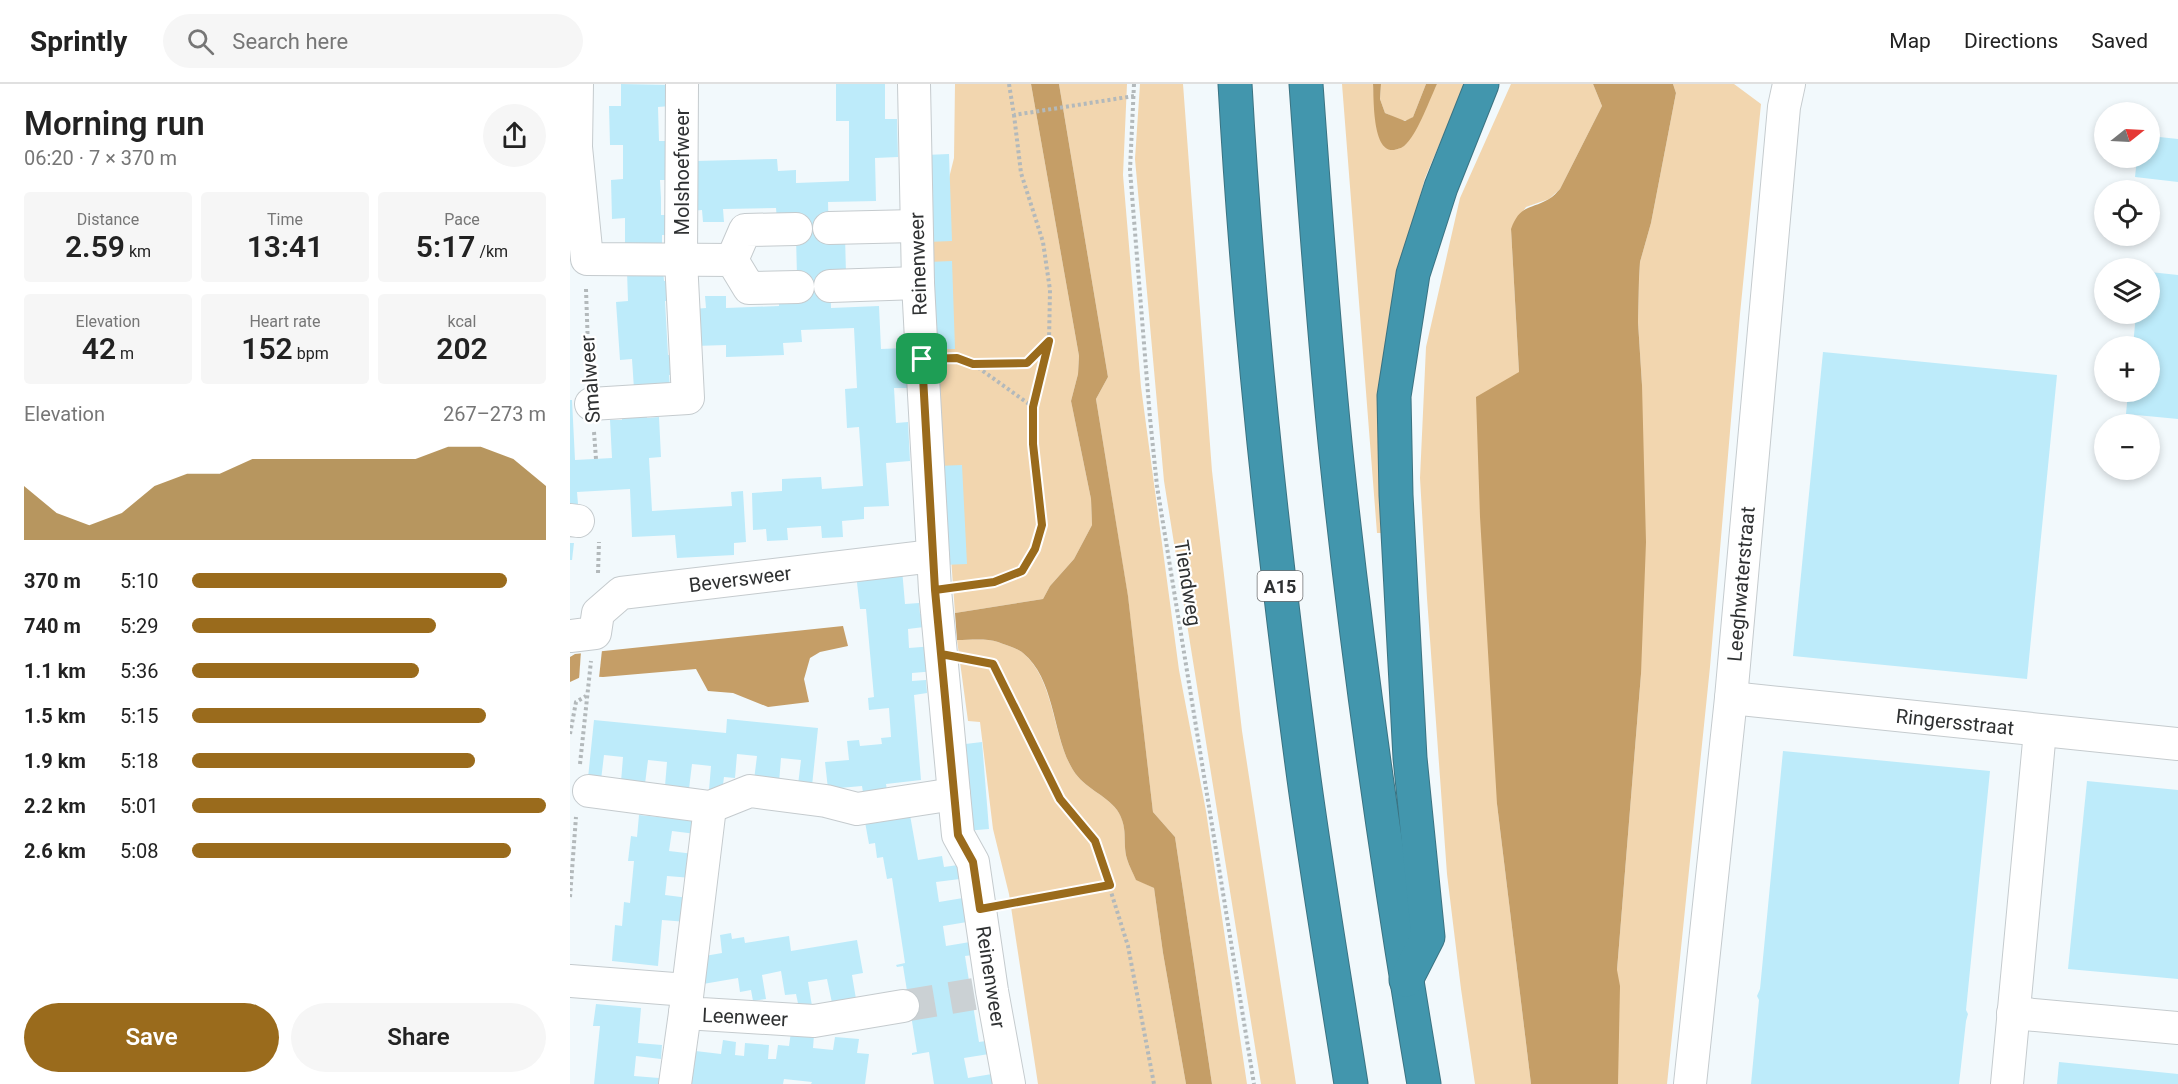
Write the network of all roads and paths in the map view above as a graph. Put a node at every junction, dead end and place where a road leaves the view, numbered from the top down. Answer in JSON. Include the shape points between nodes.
{"nodes":[{"id":1,"x":577,"y":84,"type":"edge"},
{"id":2,"x":682,"y":84,"type":"edge"},
{"id":3,"x":914,"y":84,"type":"edge"},
{"id":4,"x":1010,"y":84,"type":"edge"},
{"id":5,"x":1134,"y":84,"type":"edge"},
{"id":6,"x":1235,"y":84,"type":"edge"},
{"id":7,"x":1306,"y":84,"type":"edge"},
{"id":8,"x":1482,"y":84,"type":"edge"},
{"id":9,"x":1786,"y":85,"type":"edge"},
{"id":10,"x":1134,"y":96,"type":"junction"},
{"id":11,"x":1014,"y":115,"type":"junction"},
{"id":12,"x":573,"y":147,"type":"edge"},
{"id":13,"x":916,"y":226,"type":"junction"},
{"id":14,"x":829,"y":228,"type":"dead end"},
{"id":15,"x":796,"y":229,"type":"dead end"},
{"id":16,"x":586,"y":259,"type":"junction"},
{"id":17,"x":681,"y":260,"type":"junction"},
{"id":18,"x":732,"y":260,"type":"junction"},
{"id":19,"x":918,"y":283,"type":"junction"},
{"id":20,"x":830,"y":286,"type":"dead end"},
{"id":21,"x":798,"y":287,"type":"dead end"},
{"id":22,"x":1049,"y":341,"type":"junction"},
{"id":23,"x":922,"y":359,"type":"junction"},
{"id":24,"x":973,"y":364,"type":"junction"},
{"id":25,"x":591,"y":404,"type":"junction"},
{"id":26,"x":1033,"y":407,"type":"junction"},
{"id":27,"x":596,"y":459,"type":"dead end"},
{"id":28,"x":582,"y":524,"type":"edge"},
{"id":29,"x":933,"y":556,"type":"junction"},
{"id":30,"x":935,"y":590,"type":"junction"},
{"id":31,"x":598,"y":613,"type":"junction"},
{"id":32,"x":570,"y":636,"type":"edge"},
{"id":33,"x":941,"y":654,"type":"junction"},
{"id":34,"x":587,"y":696,"type":"dead end"},
{"id":35,"x":1731,"y":698,"type":"junction"},
{"id":36,"x":2040,"y":731,"type":"junction"},
{"id":37,"x":570,"y":734,"type":"edge"},
{"id":38,"x":2178,"y":744,"type":"edge"},
{"id":39,"x":589,"y":791,"type":"dead end"},
{"id":40,"x":954,"y":794,"type":"junction"},
{"id":41,"x":710,"y":807,"type":"junction"},
{"id":42,"x":1110,"y":885,"type":"junction"},
{"id":43,"x":980,"y":909,"type":"junction"},
{"id":44,"x":1406,"y":980,"type":"junction"},
{"id":45,"x":570,"y":981,"type":"edge"},
{"id":46,"x":686,"y":1001,"type":"junction"},
{"id":47,"x":903,"y":1006,"type":"tunnel mouth"},
{"id":48,"x":2013,"y":1013,"type":"junction"},
{"id":49,"x":2178,"y":1028,"type":"edge"},
{"id":50,"x":675,"y":1084,"type":"edge"},
{"id":51,"x":1009,"y":1084,"type":"edge"},
{"id":52,"x":1154,"y":1084,"type":"edge"},
{"id":53,"x":1254,"y":1084,"type":"edge"},
{"id":54,"x":1351,"y":1084,"type":"edge"},
{"id":55,"x":1424,"y":1084,"type":"edge"},
{"id":56,"x":1690,"y":1084,"type":"edge"},
{"id":57,"x":2007,"y":1084,"type":"edge"}],
"edges":[{"from":1,"to":12,"type":"street"},
{"from":2,"to":17,"type":"street","name":"Molshoefweer"},
{"from":3,"to":13,"type":"street","name":"Reinenweer"},
{"from":4,"to":11,"type":"path"},
{"from":5,"to":10,"type":"path","name":"Tiendweg"},
{"from":6,"to":54,"type":"highway","number":"A15","via":[[1241,195],[1271,516],[1306,792]]},
{"from":7,"to":44,"type":"highway","via":[[1337,461],[1361,667]]},
{"from":8,"to":44,"type":"highway","via":[[1441,187],[1413,274],[1394,396],[1395,495],[1410,758],[1428,937]]},
{"from":9,"to":35,"type":"street","name":"Leeghwaterstraat"},
{"from":10,"to":11,"type":"path"},
{"from":10,"to":53,"type":"path","name":"Tiendweg","via":[[1130,170],[1157,486]]},
{"from":11,"to":22,"type":"path","via":[[1021,173],[1043,242],[1050,290]]},
{"from":12,"to":16,"type":"street"},
{"from":13,"to":14,"type":"street"},
{"from":13,"to":19,"type":"street","name":"Reinenweer"},
{"from":15,"to":18,"type":"street","via":[[745,230]]},
{"from":16,"to":17,"type":"street","name":"Molshoefweer"},
{"from":16,"to":25,"type":"path","name":"Smalweer"},
{"from":17,"to":18,"type":"street","name":"Molshoefweer"},
{"from":17,"to":25,"type":"street","name":"Molshoefweer","via":[[688,398]]},
{"from":18,"to":21,"type":"street","via":[[749,288]]},
{"from":19,"to":20,"type":"street"},
{"from":19,"to":23,"type":"street","name":"Reinenweer"},
{"from":22,"to":24,"type":"path","via":[[1027,363]]},
{"from":22,"to":26,"type":"path"},
{"from":23,"to":24,"type":"path","via":[[957,358]]},
{"from":23,"to":29,"type":"street","name":"Reinenweer"},
{"from":24,"to":26,"type":"path"},
{"from":25,"to":27,"type":"path","name":"Smalweer"},
{"from":26,"to":30,"type":"path","via":[[1042,525],[1035,549],[1022,571],[994,582]]},
{"from":28,"to":31,"type":"path"},
{"from":29,"to":30,"type":"street","name":"Reinenweer"},
{"from":29,"to":31,"type":"street","name":"Beversweer","via":[[621,593]]},
{"from":30,"to":33,"type":"street","name":"Reinenweer"},
{"from":31,"to":32,"type":"street","name":"Beversweer","via":[[595,633]]},
{"from":33,"to":40,"type":"street","name":"Reinenweer"},
{"from":33,"to":42,"type":"path","via":[[993,664],[1060,799],[1095,841]]},
{"from":34,"to":37,"type":"path","via":[[576,702]]},
{"from":35,"to":36,"type":"street","name":"Ringersstraat"},
{"from":35,"to":56,"type":"street","name":"Leeghwaterstraat"},
{"from":36,"to":38,"type":"street","name":"Ringersstraat"},
{"from":36,"to":48,"type":"street"},
{"from":39,"to":41,"type":"street"},
{"from":40,"to":41,"type":"street","via":[[857,808],[750,792]]},
{"from":40,"to":43,"type":"street","name":"Reinenweer","via":[[958,835],[973,862]]},
{"from":41,"to":46,"type":"street","name":"Leenweer"},
{"from":42,"to":43,"type":"path"},
{"from":42,"to":52,"type":"path","via":[[1128,946]]},
{"from":43,"to":51,"type":"street","name":"Reinenweer","via":[[983,993]]},
{"from":44,"to":55,"type":"highway"},
{"from":45,"to":46,"type":"street"},
{"from":46,"to":47,"type":"street","name":"Leenweer","via":[[814,1021]]},
{"from":46,"to":50,"type":"street"},
{"from":48,"to":49,"type":"street"},
{"from":48,"to":57,"type":"street"}]}
